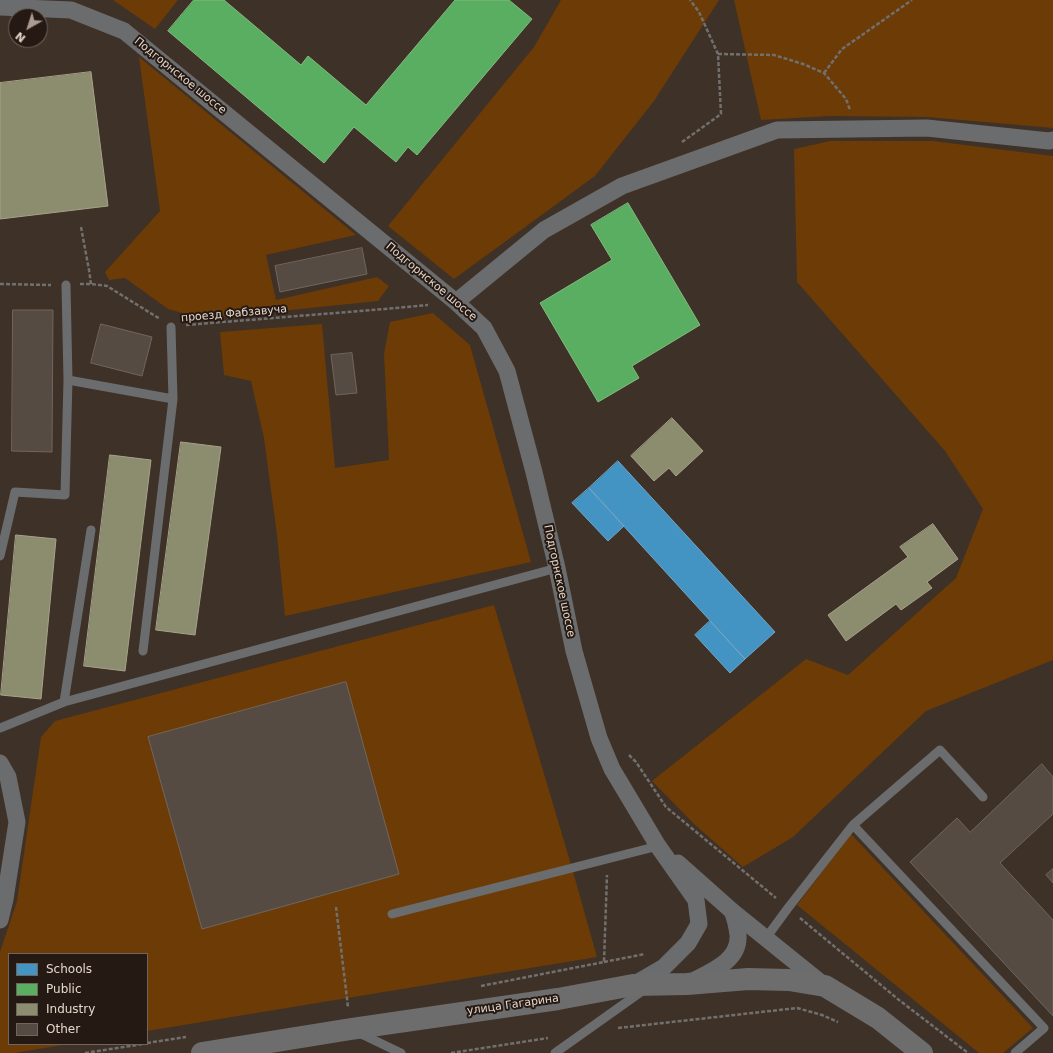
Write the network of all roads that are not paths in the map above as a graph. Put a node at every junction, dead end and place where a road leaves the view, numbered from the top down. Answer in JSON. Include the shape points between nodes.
{"nodes":[{"id":1,"x":0,"y":7,"type":"edge"},
{"id":2,"x":1053,"y":140,"type":"edge"},
{"id":3,"x":66,"y":285,"type":"road end"},
{"id":4,"x":456,"y":302,"type":"junction"},
{"id":5,"x":171,"y":327,"type":"road end"},
{"id":6,"x":68,"y":380,"type":"junction"},
{"id":7,"x":173,"y":399,"type":"junction"},
{"id":8,"x":91,"y":530,"type":"dead end"},
{"id":9,"x":0,"y":556,"type":"edge"},
{"id":10,"x":557,"y":568,"type":"junction"},
{"id":11,"x":143,"y":650,"type":"dead end"},
{"id":12,"x":64,"y":702,"type":"junction"},
{"id":13,"x":0,"y":728,"type":"edge"},
{"id":14,"x":0,"y":763,"type":"edge"},
{"id":15,"x":983,"y":797,"type":"dead end"},
{"id":16,"x":853,"y":825,"type":"junction"},
{"id":17,"x":658,"y":846,"type":"junction"},
{"id":18,"x":732,"y":910,"type":"junction"},
{"id":19,"x":392,"y":914,"type":"dead end"},
{"id":20,"x":0,"y":920,"type":"edge"},
{"id":21,"x":766,"y":938,"type":"junction"},
{"id":22,"x":687,"y":984,"type":"junction"},
{"id":23,"x":642,"y":985,"type":"junction"},
{"id":24,"x":826,"y":986,"type":"junction"},
{"id":25,"x":351,"y":1029,"type":"junction"},
{"id":26,"x":202,"y":1053,"type":"edge"},
{"id":27,"x":401,"y":1053,"type":"edge"},
{"id":28,"x":555,"y":1053,"type":"edge"},
{"id":29,"x":922,"y":1053,"type":"edge"},
{"id":30,"x":1015,"y":1053,"type":"edge"}],
"edges":[{"from":1,"to":4,"type":"street","name":"Подгорнское шоссе","via":[[72,10],[124,31]]},
{"from":2,"to":4,"type":"street","via":[[927,128],[777,130],[622,186],[544,230]]},
{"from":3,"to":6,"type":"lane"},
{"from":4,"to":10,"type":"street","name":"Подгорнское шоссе","via":[[484,328],[507,371]]},
{"from":5,"to":7,"type":"lane"},
{"from":6,"to":7,"type":"lane"},
{"from":6,"to":9,"type":"lane","via":[[65,495],[15,492]]},
{"from":7,"to":11,"type":"lane"},
{"from":8,"to":12,"type":"lane"},
{"from":10,"to":12,"type":"lane"},
{"from":10,"to":17,"type":"street","name":"Подгорнское шоссе","via":[[574,651],[599,738],[612,769]]},
{"from":12,"to":13,"type":"lane"},
{"from":14,"to":20,"type":"street","via":[[8,778],[17,822]]},
{"from":15,"to":16,"type":"lane","via":[[940,750]]},
{"from":16,"to":21,"type":"lane"},
{"from":16,"to":30,"type":"lane","via":[[1044,1028]]},
{"from":17,"to":18,"type":"street"},
{"from":17,"to":19,"type":"lane"},
{"from":17,"to":23,"type":"street","via":[[696,900],[699,924],[688,943]]},
{"from":18,"to":21,"type":"street"},
{"from":18,"to":22,"type":"street","via":[[738,936],[731,957]]},
{"from":21,"to":24,"type":"street"},
{"from":22,"to":23,"type":"main road","name":"улица Гагарина"},
{"from":22,"to":24,"type":"main road","name":"улица Гагарина","via":[[748,979],[789,980]]},
{"from":23,"to":25,"type":"main road","name":"улица Гагарина"},
{"from":23,"to":28,"type":"lane"},
{"from":24,"to":29,"type":"main road","via":[[878,1018]]},
{"from":25,"to":26,"type":"main road","name":"улица Гагарина"},
{"from":25,"to":27,"type":"lane"}]}
